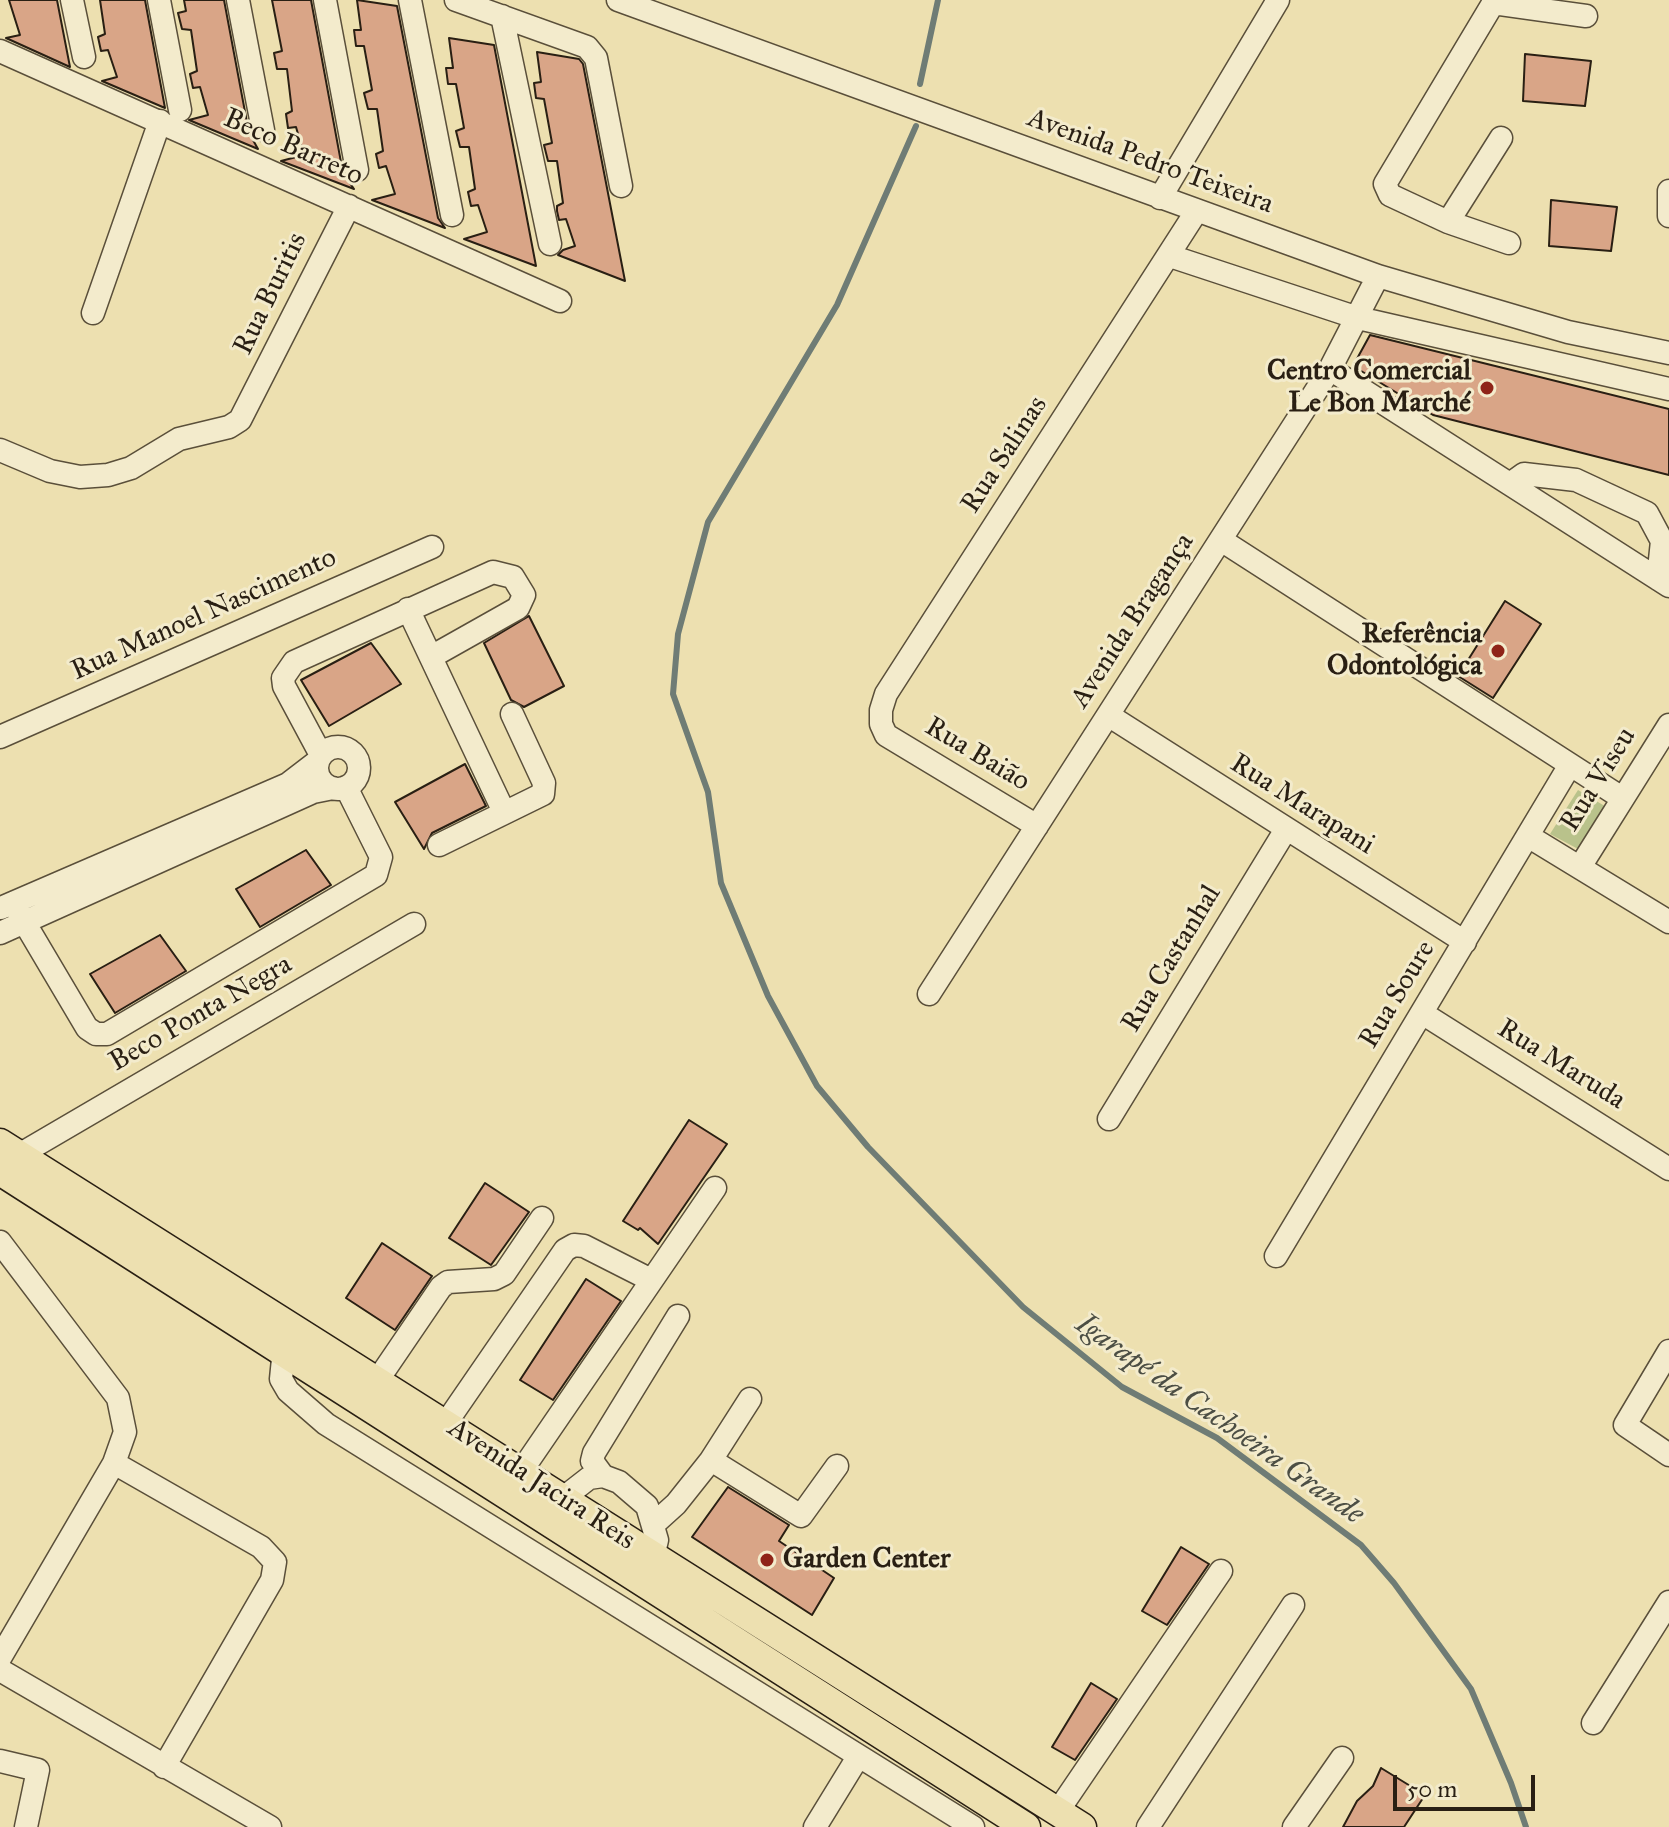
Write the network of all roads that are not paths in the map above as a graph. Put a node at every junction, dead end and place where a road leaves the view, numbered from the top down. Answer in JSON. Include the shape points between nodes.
{"nodes":[{"id":1,"x":72,"y":0,"type":"edge"},
{"id":2,"x":159,"y":0,"type":"edge"},
{"id":3,"x":238,"y":0,"type":"edge"},
{"id":4,"x":325,"y":0,"type":"edge"},
{"id":5,"x":410,"y":0,"type":"edge"},
{"id":6,"x":456,"y":0,"type":"edge"},
{"id":7,"x":618,"y":0,"type":"edge"},
{"id":8,"x":1278,"y":0,"type":"edge"},
{"id":9,"x":1494,"y":2,"type":"edge"},
{"id":10,"x":502,"y":16,"type":"junction"},
{"id":11,"x":1586,"y":16,"type":"dead end"},
{"id":12,"x":1,"y":54,"type":"edge"},
{"id":13,"x":84,"y":57,"type":"dead end"},
{"id":14,"x":180,"y":110,"type":"dead end"},
{"id":15,"x":160,"y":121,"type":"junction"},
{"id":16,"x":263,"y":130,"type":"dead end"},
{"id":17,"x":1501,"y":138,"type":"dead end"},
{"id":18,"x":357,"y":170,"type":"dead end"},
{"id":19,"x":621,"y":186,"type":"dead end"},
{"id":20,"x":1669,"y":191,"type":"edge"},
{"id":21,"x":1160,"y":198,"type":"junction"},
{"id":22,"x":349,"y":206,"type":"junction"},
{"id":23,"x":1196,"y":212,"type":"junction"},
{"id":24,"x":452,"y":215,"type":"dead end"},
{"id":25,"x":1669,"y":216,"type":"edge"},
{"id":26,"x":1448,"y":222,"type":"junction"},
{"id":27,"x":1509,"y":243,"type":"dead end"},
{"id":28,"x":550,"y":244,"type":"dead end"},
{"id":29,"x":1170,"y":256,"type":"junction"},
{"id":30,"x":1378,"y":276,"type":"junction"},
{"id":31,"x":560,"y":301,"type":"dead end"},
{"id":32,"x":93,"y":313,"type":"dead end"},
{"id":33,"x":1358,"y":318,"type":"junction"},
{"id":34,"x":1669,"y":353,"type":"edge"},
{"id":35,"x":1330,"y":369,"type":"junction"},
{"id":36,"x":1669,"y":389,"type":"edge"},
{"id":37,"x":0,"y":450,"type":"edge"},
{"id":38,"x":1510,"y":484,"type":"junction"},
{"id":39,"x":1221,"y":540,"type":"junction"},
{"id":40,"x":432,"y":547,"type":"dead end"},
{"id":41,"x":1663,"y":582,"type":"edge"},
{"id":42,"x":408,"y":609,"type":"junction"},
{"id":43,"x":431,"y":657,"type":"junction"},
{"id":44,"x":512,"y":714,"type":"dead end"},
{"id":45,"x":1108,"y":715,"type":"junction"},
{"id":46,"x":1669,"y":725,"type":"edge"},
{"id":47,"x":886,"y":735,"type":"joint"},
{"id":48,"x":0,"y":737,"type":"edge"},
{"id":49,"x":320,"y":758,"type":"junction"},
{"id":50,"x":1570,"y":765,"type":"junction"},
{"id":51,"x":340,"y":788,"type":"junction"},
{"id":52,"x":1622,"y":798,"type":"junction"},
{"id":53,"x":504,"y":812,"type":"junction"},
{"id":54,"x":1037,"y":826,"type":"junction"},
{"id":55,"x":1285,"y":831,"type":"junction"},
{"id":56,"x":1528,"y":836,"type":"junction"},
{"id":57,"x":439,"y":845,"type":"dead end"},
{"id":58,"x":1580,"y":867,"type":"junction"},
{"id":59,"x":12,"y":911,"type":"edge"},
{"id":60,"x":1669,"y":922,"type":"edge"},
{"id":61,"x":414,"y":924,"type":"dead end"},
{"id":62,"x":0,"y":933,"type":"edge"},
{"id":63,"x":1465,"y":942,"type":"junction"},
{"id":64,"x":929,"y":994,"type":"dead end"},
{"id":65,"x":1422,"y":1013,"type":"junction"},
{"id":66,"x":1109,"y":1119,"type":"dead end"},
{"id":67,"x":6,"y":1156,"type":"edge"},
{"id":68,"x":1669,"y":1169,"type":"edge"},
{"id":69,"x":715,"y":1188,"type":"dead end"},
{"id":70,"x":542,"y":1218,"type":"dead end"},
{"id":71,"x":0,"y":1242,"type":"edge"},
{"id":72,"x":1276,"y":1256,"type":"dead end"},
{"id":73,"x":651,"y":1280,"type":"junction"},
{"id":74,"x":678,"y":1316,"type":"dead end"},
{"id":75,"x":284,"y":1349,"type":"junction"},
{"id":76,"x":1669,"y":1351,"type":"edge"},
{"id":77,"x":377,"y":1381,"type":"junction"},
{"id":78,"x":750,"y":1399,"type":"dead end"},
{"id":79,"x":446,"y":1423,"type":"junction"},
{"id":80,"x":1669,"y":1455,"type":"edge"},
{"id":81,"x":711,"y":1460,"type":"junction"},
{"id":82,"x":114,"y":1463,"type":"junction"},
{"id":83,"x":837,"y":1466,"type":"dead end"},
{"id":84,"x":520,"y":1473,"type":"junction"},
{"id":85,"x":603,"y":1476,"type":"junction"},
{"id":86,"x":562,"y":1499,"type":"junction"},
{"id":87,"x":655,"y":1523,"type":"junction"},
{"id":88,"x":653,"y":1557,"type":"junction"},
{"id":89,"x":1221,"y":1571,"type":"dead end"},
{"id":90,"x":1669,"y":1602,"type":"edge"},
{"id":91,"x":1293,"y":1605,"type":"dead end"},
{"id":92,"x":0,"y":1658,"type":"edge"},
{"id":93,"x":0,"y":1670,"type":"edge"},
{"id":94,"x":1593,"y":1723,"type":"dead end"},
{"id":95,"x":858,"y":1757,"type":"junction"},
{"id":96,"x":1342,"y":1758,"type":"dead end"},
{"id":97,"x":0,"y":1761,"type":"edge"},
{"id":98,"x":164,"y":1767,"type":"junction"},
{"id":99,"x":1058,"y":1811,"type":"junction"},
{"id":100,"x":26,"y":1827,"type":"edge"},
{"id":101,"x":270,"y":1827,"type":"edge"},
{"id":102,"x":815,"y":1827,"type":"edge"},
{"id":103,"x":973,"y":1827,"type":"edge"},
{"id":104,"x":1026,"y":1827,"type":"edge"},
{"id":105,"x":1082,"y":1827,"type":"edge"},
{"id":106,"x":1148,"y":1827,"type":"edge"},
{"id":107,"x":1294,"y":1827,"type":"edge"}],
"edges":[{"from":1,"to":13,"type":"street"},
{"from":2,"to":14,"type":"street"},
{"from":3,"to":16,"type":"street"},
{"from":4,"to":18,"type":"street"},
{"from":5,"to":24,"type":"street"},
{"from":6,"to":10,"type":"street"},
{"from":7,"to":21,"type":"street","name":"Avenida Pedro Teixeira"},
{"from":8,"to":21,"type":"street"},
{"from":9,"to":11,"type":"street"},
{"from":9,"to":26,"type":"street","via":[[1385,184],[1390,195]]},
{"from":10,"to":19,"type":"street","via":[[576,41],[596,58]]},
{"from":10,"to":28,"type":"street"},
{"from":12,"to":15,"type":"street","name":"Beco Barreto"},
{"from":15,"to":22,"type":"street","name":"Beco Barreto"},
{"from":15,"to":32,"type":"street"},
{"from":17,"to":26,"type":"street"},
{"from":20,"to":25,"type":"street"},
{"from":21,"to":23,"type":"street","name":"Avenida Pedro Teixeira"},
{"from":22,"to":31,"type":"street","name":"Beco Barreto"},
{"from":22,"to":37,"type":"street","name":"Rua Buritis","via":[[247,409],[229,427],[179,439],[131,468],[108,475],[50,471]]},
{"from":23,"to":29,"type":"street","name":"Rua Salinas"},
{"from":23,"to":30,"type":"street","name":"Avenida Pedro Teixeira"},
{"from":26,"to":27,"type":"street"},
{"from":29,"to":33,"type":"street"},
{"from":29,"to":47,"type":"street","name":"Rua Salinas","via":[[886,694],[881,724]]},
{"from":30,"to":33,"type":"street","name":"Avenida Bragança"},
{"from":30,"to":34,"type":"street","name":"Avenida Pedro Teixeira","via":[[1568,332]]},
{"from":33,"to":35,"type":"street","name":"Avenida Bragança"},
{"from":33,"to":36,"type":"street"},
{"from":35,"to":38,"type":"street"},
{"from":35,"to":39,"type":"street","name":"Avenida Bragança"},
{"from":38,"to":41,"type":"street"},
{"from":38,"to":41,"type":"street","via":[[1524,474],[1576,480],[1647,513],[1659,528]]},
{"from":39,"to":45,"type":"street","name":"Avenida Bragança"},
{"from":39,"to":50,"type":"street"},
{"from":40,"to":48,"type":"street","name":"Rua Manoel Nascimento"},
{"from":42,"to":43,"type":"street"},
{"from":42,"to":43,"type":"street","via":[[493,572],[513,577],[524,595],[518,608]]},
{"from":42,"to":49,"type":"street","via":[[287,669],[284,686]]},
{"from":43,"to":53,"type":"street"},
{"from":44,"to":53,"type":"street","via":[[545,790]]},
{"from":45,"to":54,"type":"street","name":"Avenida Bragança"},
{"from":45,"to":55,"type":"street","name":"Rua Marapani"},
{"from":46,"to":52,"type":"street","name":"Rua Viseu"},
{"from":47,"to":54,"type":"street","name":"Rua Baião"},
{"from":49,"to":51,"type":"street","via":[[318,775]]},
{"from":49,"to":51,"type":"street","via":[[340,747],[352,753],[359,772]]},
{"from":49,"to":59,"type":"street","via":[[288,784]]},
{"from":50,"to":52,"type":"street"},
{"from":50,"to":56,"type":"street","name":"Rua Soure"},
{"from":51,"to":59,"type":"street","via":[[313,792]]},
{"from":51,"to":59,"type":"street","via":[[381,857],[376,875],[107,1034],[87,1028]]},
{"from":52,"to":58,"type":"street","name":"Rua Viseu"},
{"from":53,"to":57,"type":"street"},
{"from":54,"to":64,"type":"street","name":"Avenida Bragança"},
{"from":55,"to":63,"type":"street","name":"Rua Marapani"},
{"from":55,"to":66,"type":"street","name":"Rua Castanhal"},
{"from":56,"to":58,"type":"street"},
{"from":56,"to":63,"type":"street","name":"Rua Soure"},
{"from":58,"to":60,"type":"street"},
{"from":59,"to":62,"type":"street"},
{"from":61,"to":67,"type":"street","name":"Beco Ponta Negra"},
{"from":63,"to":65,"type":"street","name":"Rua Soure"},
{"from":65,"to":68,"type":"street","name":"Rua Maruda"},
{"from":65,"to":72,"type":"street","name":"Rua Soure"},
{"from":67,"to":75,"type":"main road","name":"Avenida Jacira Reis"},
{"from":67,"to":77,"type":"main road","name":"Avenida Jacira Reis"},
{"from":69,"to":73,"type":"street"},
{"from":70,"to":77,"type":"street","via":[[504,1274],[441,1287]]},
{"from":71,"to":82,"type":"street","via":[[118,1398],[125,1432]]},
{"from":73,"to":79,"type":"street","via":[[584,1246],[565,1250]]},
{"from":73,"to":84,"type":"street"},
{"from":74,"to":85,"type":"street","via":[[594,1453],[592,1461]]},
{"from":75,"to":95,"type":"street","via":[[281,1379],[302,1407]]},
{"from":75,"to":104,"type":"main road","name":"Avenida Jacira Reis"},
{"from":76,"to":80,"type":"street","via":[[1625,1425]]},
{"from":77,"to":79,"type":"main road","name":"Avenida Jacira Reis"},
{"from":78,"to":81,"type":"street"},
{"from":79,"to":84,"type":"main road","name":"Avenida Jacira Reis"},
{"from":81,"to":83,"type":"street","via":[[801,1516]]},
{"from":81,"to":87,"type":"street"},
{"from":82,"to":92,"type":"street"},
{"from":82,"to":98,"type":"street","via":[[261,1547],[275,1562],[272,1580]]},
{"from":84,"to":86,"type":"main road","name":"Avenida Jacira Reis"},
{"from":85,"to":86,"type":"street","via":[[575,1486]]},
{"from":85,"to":87,"type":"street","via":[[635,1493]]},
{"from":86,"to":88,"type":"main road","name":"Avenida Jacira Reis"},
{"from":87,"to":88,"type":"street"},
{"from":88,"to":99,"type":"main road","name":"Avenida Jacira Reis"},
{"from":89,"to":99,"type":"street"},
{"from":90,"to":94,"type":"street"},
{"from":91,"to":106,"type":"street"},
{"from":93,"to":98,"type":"street"},
{"from":95,"to":102,"type":"street"},
{"from":95,"to":103,"type":"street"},
{"from":96,"to":107,"type":"street"},
{"from":97,"to":100,"type":"street","via":[[38,1770]]},
{"from":98,"to":101,"type":"street"},
{"from":99,"to":105,"type":"main road","name":"Avenida Jacira Reis"}]}
